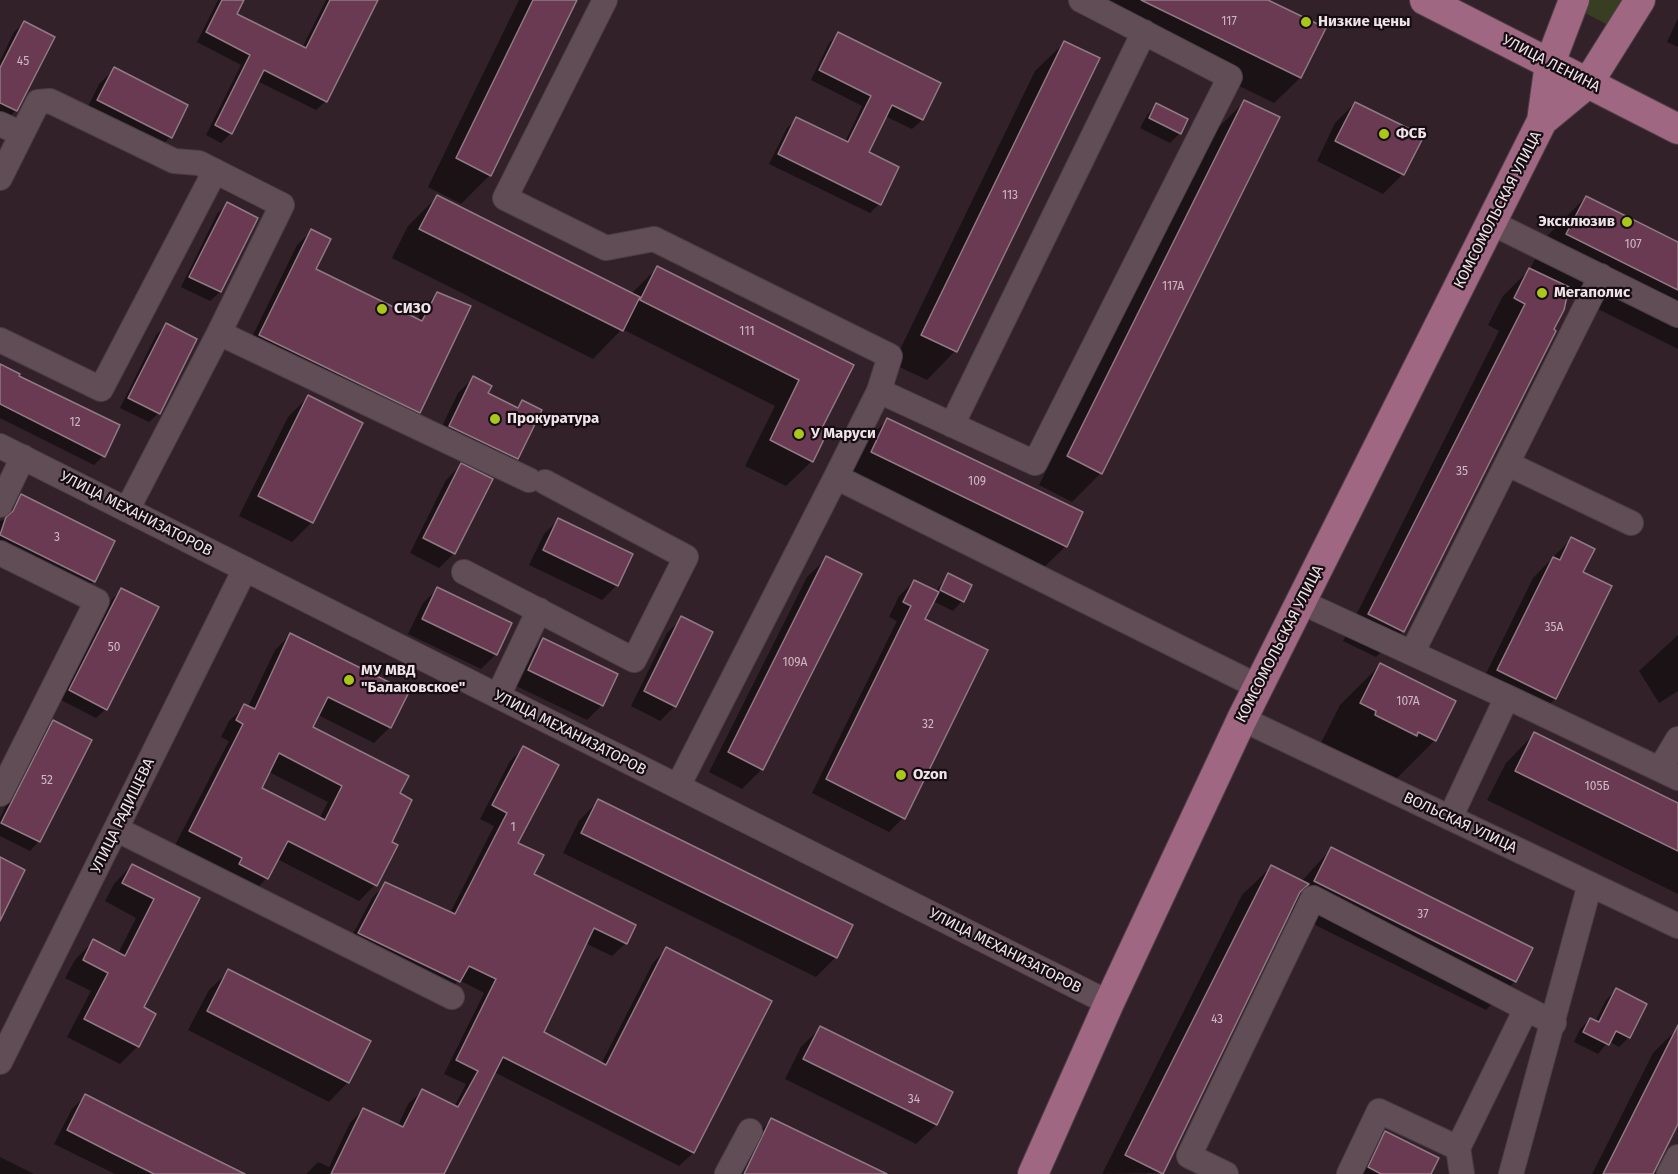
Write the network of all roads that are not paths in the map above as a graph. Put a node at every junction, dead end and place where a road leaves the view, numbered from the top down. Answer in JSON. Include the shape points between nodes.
{"nodes":[{"id":1,"x":605,"y":0,"type":"edge"},
{"id":2,"x":1081,"y":0,"type":"edge"},
{"id":3,"x":1425,"y":0,"type":"edge"},
{"id":4,"x":1574,"y":0,"type":"edge"},
{"id":5,"x":1641,"y":0,"type":"edge"},
{"id":6,"x":1144,"y":32,"type":"junction"},
{"id":7,"x":1550,"y":63,"type":"junction"},
{"id":8,"x":1588,"y":83,"type":"junction"},
{"id":9,"x":1542,"y":121,"type":"junction"},
{"id":10,"x":0,"y":124,"type":"edge"},
{"id":11,"x":1678,"y":129,"type":"edge"},
{"id":12,"x":22,"y":134,"type":"junction"},
{"id":13,"x":215,"y":171,"type":"junction"},
{"id":14,"x":0,"y":178,"type":"edge"},
{"id":15,"x":1492,"y":223,"type":"junction"},
{"id":16,"x":1601,"y":276,"type":"junction"},
{"id":17,"x":1678,"y":315,"type":"edge"},
{"id":18,"x":219,"y":333,"type":"junction"},
{"id":19,"x":0,"y":340,"type":"edge"},
{"id":20,"x":879,"y":391,"type":"junction"},
{"id":21,"x":952,"y":425,"type":"junction"},
{"id":22,"x":0,"y":446,"type":"edge"},
{"id":23,"x":23,"y":457,"type":"junction"},
{"id":24,"x":1508,"y":464,"type":"junction"},
{"id":25,"x":836,"y":477,"type":"junction"},
{"id":26,"x":0,"y":504,"type":"edge"},
{"id":27,"x":128,"y":510,"type":"junction"},
{"id":28,"x":1631,"y":523,"type":"dead end"},
{"id":29,"x":0,"y":553,"type":"edge"},
{"id":30,"x":245,"y":569,"type":"junction"},
{"id":31,"x":464,"y":572,"type":"dead end"},
{"id":32,"x":1301,"y":602,"type":"junction"},
{"id":33,"x":539,"y":610,"type":"junction"},
{"id":34,"x":1412,"y":654,"type":"junction"},
{"id":35,"x":1259,"y":687,"type":"junction"},
{"id":36,"x":498,"y":696,"type":"junction"},
{"id":37,"x":1507,"y":697,"type":"junction"},
{"id":38,"x":1242,"y":719,"type":"junction"},
{"id":39,"x":1678,"y":739,"type":"edge"},
{"id":40,"x":1669,"y":773,"type":"edge"},
{"id":41,"x":678,"y":786,"type":"junction"},
{"id":42,"x":0,"y":794,"type":"edge"},
{"id":43,"x":1450,"y":818,"type":"junction"},
{"id":44,"x":116,"y":829,"type":"junction"},
{"id":45,"x":1590,"y":884,"type":"junction"},
{"id":46,"x":1678,"y":926,"type":"edge"},
{"id":47,"x":452,"y":997,"type":"dead end"},
{"id":48,"x":1109,"y":1003,"type":"junction"},
{"id":49,"x":1526,"y":1009,"type":"junction"},
{"id":50,"x":1554,"y":1023,"type":"junction"},
{"id":51,"x":0,"y":1062,"type":"edge"},
{"id":52,"x":750,"y":1131,"type":"dead end"},
{"id":53,"x":1458,"y":1148,"type":"junction"},
{"id":54,"x":1678,"y":1157,"type":"edge"},
{"id":55,"x":727,"y":1174,"type":"edge"},
{"id":56,"x":1033,"y":1174,"type":"edge"},
{"id":57,"x":1226,"y":1174,"type":"edge"},
{"id":58,"x":1349,"y":1174,"type":"edge"},
{"id":59,"x":1462,"y":1174,"type":"edge"},
{"id":60,"x":1511,"y":1174,"type":"edge"},
{"id":61,"x":1669,"y":1174,"type":"edge"}],
"edges":[{"from":1,"to":20,"type":"street","via":[[505,198],[606,248],[654,239],[890,356]]},
{"from":2,"to":6,"type":"street"},
{"from":3,"to":7,"type":"main road","name":"УЛИЦА ЛЕНИНА"},
{"from":4,"to":7,"type":"main road","name":"КОМСОМОЛЬСКАЯ УЛИЦА"},
{"from":5,"to":8,"type":"main road","name":"КОМСОМОЛЬСКАЯ УЛИЦА"},
{"from":6,"to":21,"type":"street"},
{"from":6,"to":21,"type":"street","via":[[1230,77],[1035,463]]},
{"from":7,"to":8,"type":"main road","name":"УЛИЦА ЛЕНИНА"},
{"from":7,"to":9,"type":"main road","name":"КОМСОМОЛЬСКАЯ УЛИЦА"},
{"from":8,"to":9,"type":"main road","name":"КОМСОМОЛЬСКАЯ УЛИЦА"},
{"from":8,"to":11,"type":"main road","name":"УЛИЦА ЛЕНИНА"},
{"from":9,"to":15,"type":"main road","name":"КОМСОМОЛЬСКАЯ УЛИЦА"},
{"from":10,"to":12,"type":"street"},
{"from":12,"to":13,"type":"street","via":[[38,102],[50,101],[174,161],[199,163]]},
{"from":12,"to":14,"type":"street"},
{"from":13,"to":18,"type":"street","via":[[282,205]]},
{"from":13,"to":19,"type":"street","via":[[101,389]]},
{"from":15,"to":16,"type":"street"},
{"from":15,"to":32,"type":"main road","name":"КОМСОМОЛЬСКАЯ УЛИЦА"},
{"from":16,"to":17,"type":"street"},
{"from":16,"to":24,"type":"street"},
{"from":18,"to":27,"type":"street"},
{"from":18,"to":33,"type":"street","via":[[537,481],[686,557],[634,660]]},
{"from":20,"to":21,"type":"street"},
{"from":20,"to":25,"type":"street"},
{"from":22,"to":23,"type":"street","name":"УЛИЦА МЕХАНИЗАТОРОВ"},
{"from":23,"to":26,"type":"street"},
{"from":23,"to":27,"type":"street","name":"УЛИЦА МЕХАНИЗАТОРОВ"},
{"from":24,"to":28,"type":"street"},
{"from":24,"to":34,"type":"street"},
{"from":25,"to":35,"type":"street"},
{"from":25,"to":41,"type":"street"},
{"from":27,"to":30,"type":"street","name":"УЛИЦА МЕХАНИЗАТОРОВ"},
{"from":29,"to":42,"type":"street","via":[[97,602]]},
{"from":30,"to":36,"type":"street","name":"УЛИЦА МЕХАНИЗАТОРОВ"},
{"from":30,"to":44,"type":"street","name":"УЛИЦА РАДИЩЕВА"},
{"from":31,"to":33,"type":"street"},
{"from":32,"to":34,"type":"street"},
{"from":32,"to":35,"type":"main road","name":"КОМСОМОЛЬСКАЯ УЛИЦА"},
{"from":33,"to":36,"type":"street"},
{"from":34,"to":37,"type":"street"},
{"from":35,"to":38,"type":"main road","name":"КОМСОМОЛЬСКАЯ УЛИЦА"},
{"from":36,"to":41,"type":"street","name":"УЛИЦА МЕХАНИЗАТОРОВ"},
{"from":37,"to":40,"type":"street"},
{"from":37,"to":43,"type":"street"},
{"from":38,"to":43,"type":"street","name":"ВОЛЬСКАЯ УЛИЦА"},
{"from":38,"to":48,"type":"main road","name":"КОМСОМОЛЬСКАЯ УЛИЦА"},
{"from":39,"to":40,"type":"street"},
{"from":41,"to":48,"type":"street","name":"УЛИЦА МЕХАНИЗАТОРОВ"},
{"from":43,"to":45,"type":"street","name":"ВОЛЬСКАЯ УЛИЦА"},
{"from":44,"to":47,"type":"street"},
{"from":44,"to":51,"type":"street","name":"УЛИЦА РАДИЩЕВА"},
{"from":45,"to":46,"type":"street","name":"ВОЛЬСКАЯ УЛИЦА"},
{"from":45,"to":50,"type":"street"},
{"from":48,"to":56,"type":"main road","name":"КОМСОМОЛЬСКАЯ УЛИЦА"},
{"from":49,"to":50,"type":"street"},
{"from":49,"to":53,"type":"street"},
{"from":49,"to":57,"type":"street","via":[[1313,898],[1189,1156]]},
{"from":50,"to":60,"type":"street"},
{"from":52,"to":55,"type":"street"},
{"from":53,"to":58,"type":"street","via":[[1379,1111]]},
{"from":53,"to":59,"type":"street"},
{"from":54,"to":61,"type":"street"}]}
